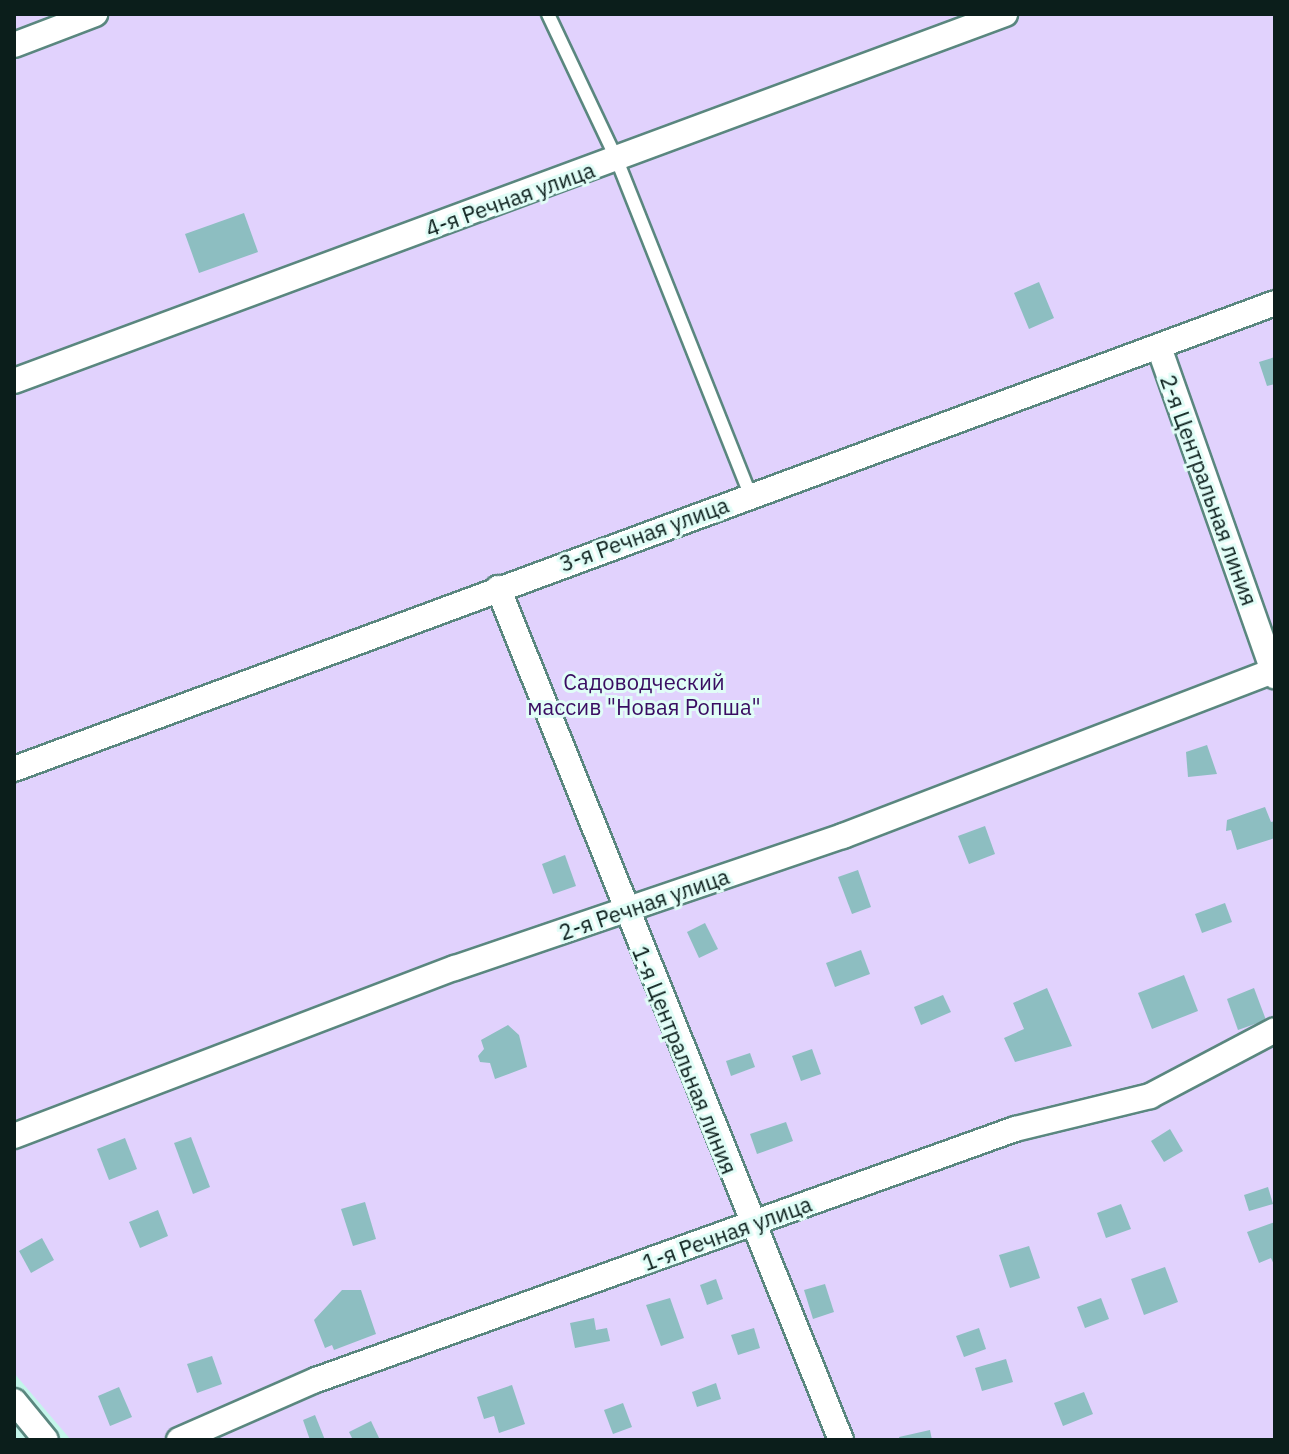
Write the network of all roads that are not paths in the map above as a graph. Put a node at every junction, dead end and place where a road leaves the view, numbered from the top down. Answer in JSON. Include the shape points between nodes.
{"nodes":[{"id":1,"x":95,"y":14,"type":"edge"},
{"id":2,"x":548,"y":14,"type":"edge"},
{"id":3,"x":1005,"y":14,"type":"edge"},
{"id":4,"x":14,"y":45,"type":"edge"},
{"id":5,"x":617,"y":160,"type":"junction"},
{"id":6,"x":1275,"y":303,"type":"edge"},
{"id":7,"x":1160,"y":350,"type":"junction"},
{"id":8,"x":14,"y":381,"type":"edge"},
{"id":9,"x":750,"y":495,"type":"junction"},
{"id":10,"x":498,"y":588,"type":"junction"},
{"id":11,"x":1274,"y":673,"type":"edge"},
{"id":12,"x":14,"y":769,"type":"edge"},
{"id":13,"x":625,"y":910,"type":"junction"},
{"id":14,"x":1275,"y":1030,"type":"edge"},
{"id":15,"x":14,"y":1136,"type":"edge"},
{"id":16,"x":751,"y":1225,"type":"junction"},
{"id":17,"x":14,"y":1401,"type":"edge"},
{"id":18,"x":46,"y":1440,"type":"edge"},
{"id":19,"x":179,"y":1440,"type":"edge"},
{"id":20,"x":841,"y":1440,"type":"edge"}],
"edges":[{"from":1,"to":4,"type":"street"},
{"from":2,"to":5,"type":"lane"},
{"from":3,"to":5,"type":"street","name":"4-я Речная улица"},
{"from":5,"to":8,"type":"street","name":"4-я Речная улица"},
{"from":5,"to":9,"type":"lane"},
{"from":6,"to":7,"type":"street","name":"3-я Речная улица"},
{"from":7,"to":9,"type":"street","name":"3-я Речная улица"},
{"from":7,"to":11,"type":"street","name":"2-я Центральная линия"},
{"from":9,"to":10,"type":"street","name":"3-я Речная улица"},
{"from":10,"to":12,"type":"street","name":"3-я Речная улица"},
{"from":10,"to":13,"type":"street","name":"1-я Центральная линия"},
{"from":11,"to":13,"type":"street","name":"2-я Речная улица","via":[[843,836]]},
{"from":13,"to":15,"type":"street","name":"2-я Речная улица","via":[[455,968]]},
{"from":13,"to":16,"type":"street","name":"1-я Центральная линия"},
{"from":14,"to":16,"type":"street","name":"1-я Речная улица","via":[[1150,1096],[1015,1129]]},
{"from":16,"to":19,"type":"street","name":"1-я Речная улица","via":[[316,1380]]},
{"from":16,"to":20,"type":"street","name":"1-я Центральная линия"},
{"from":17,"to":18,"type":"street"}]}
